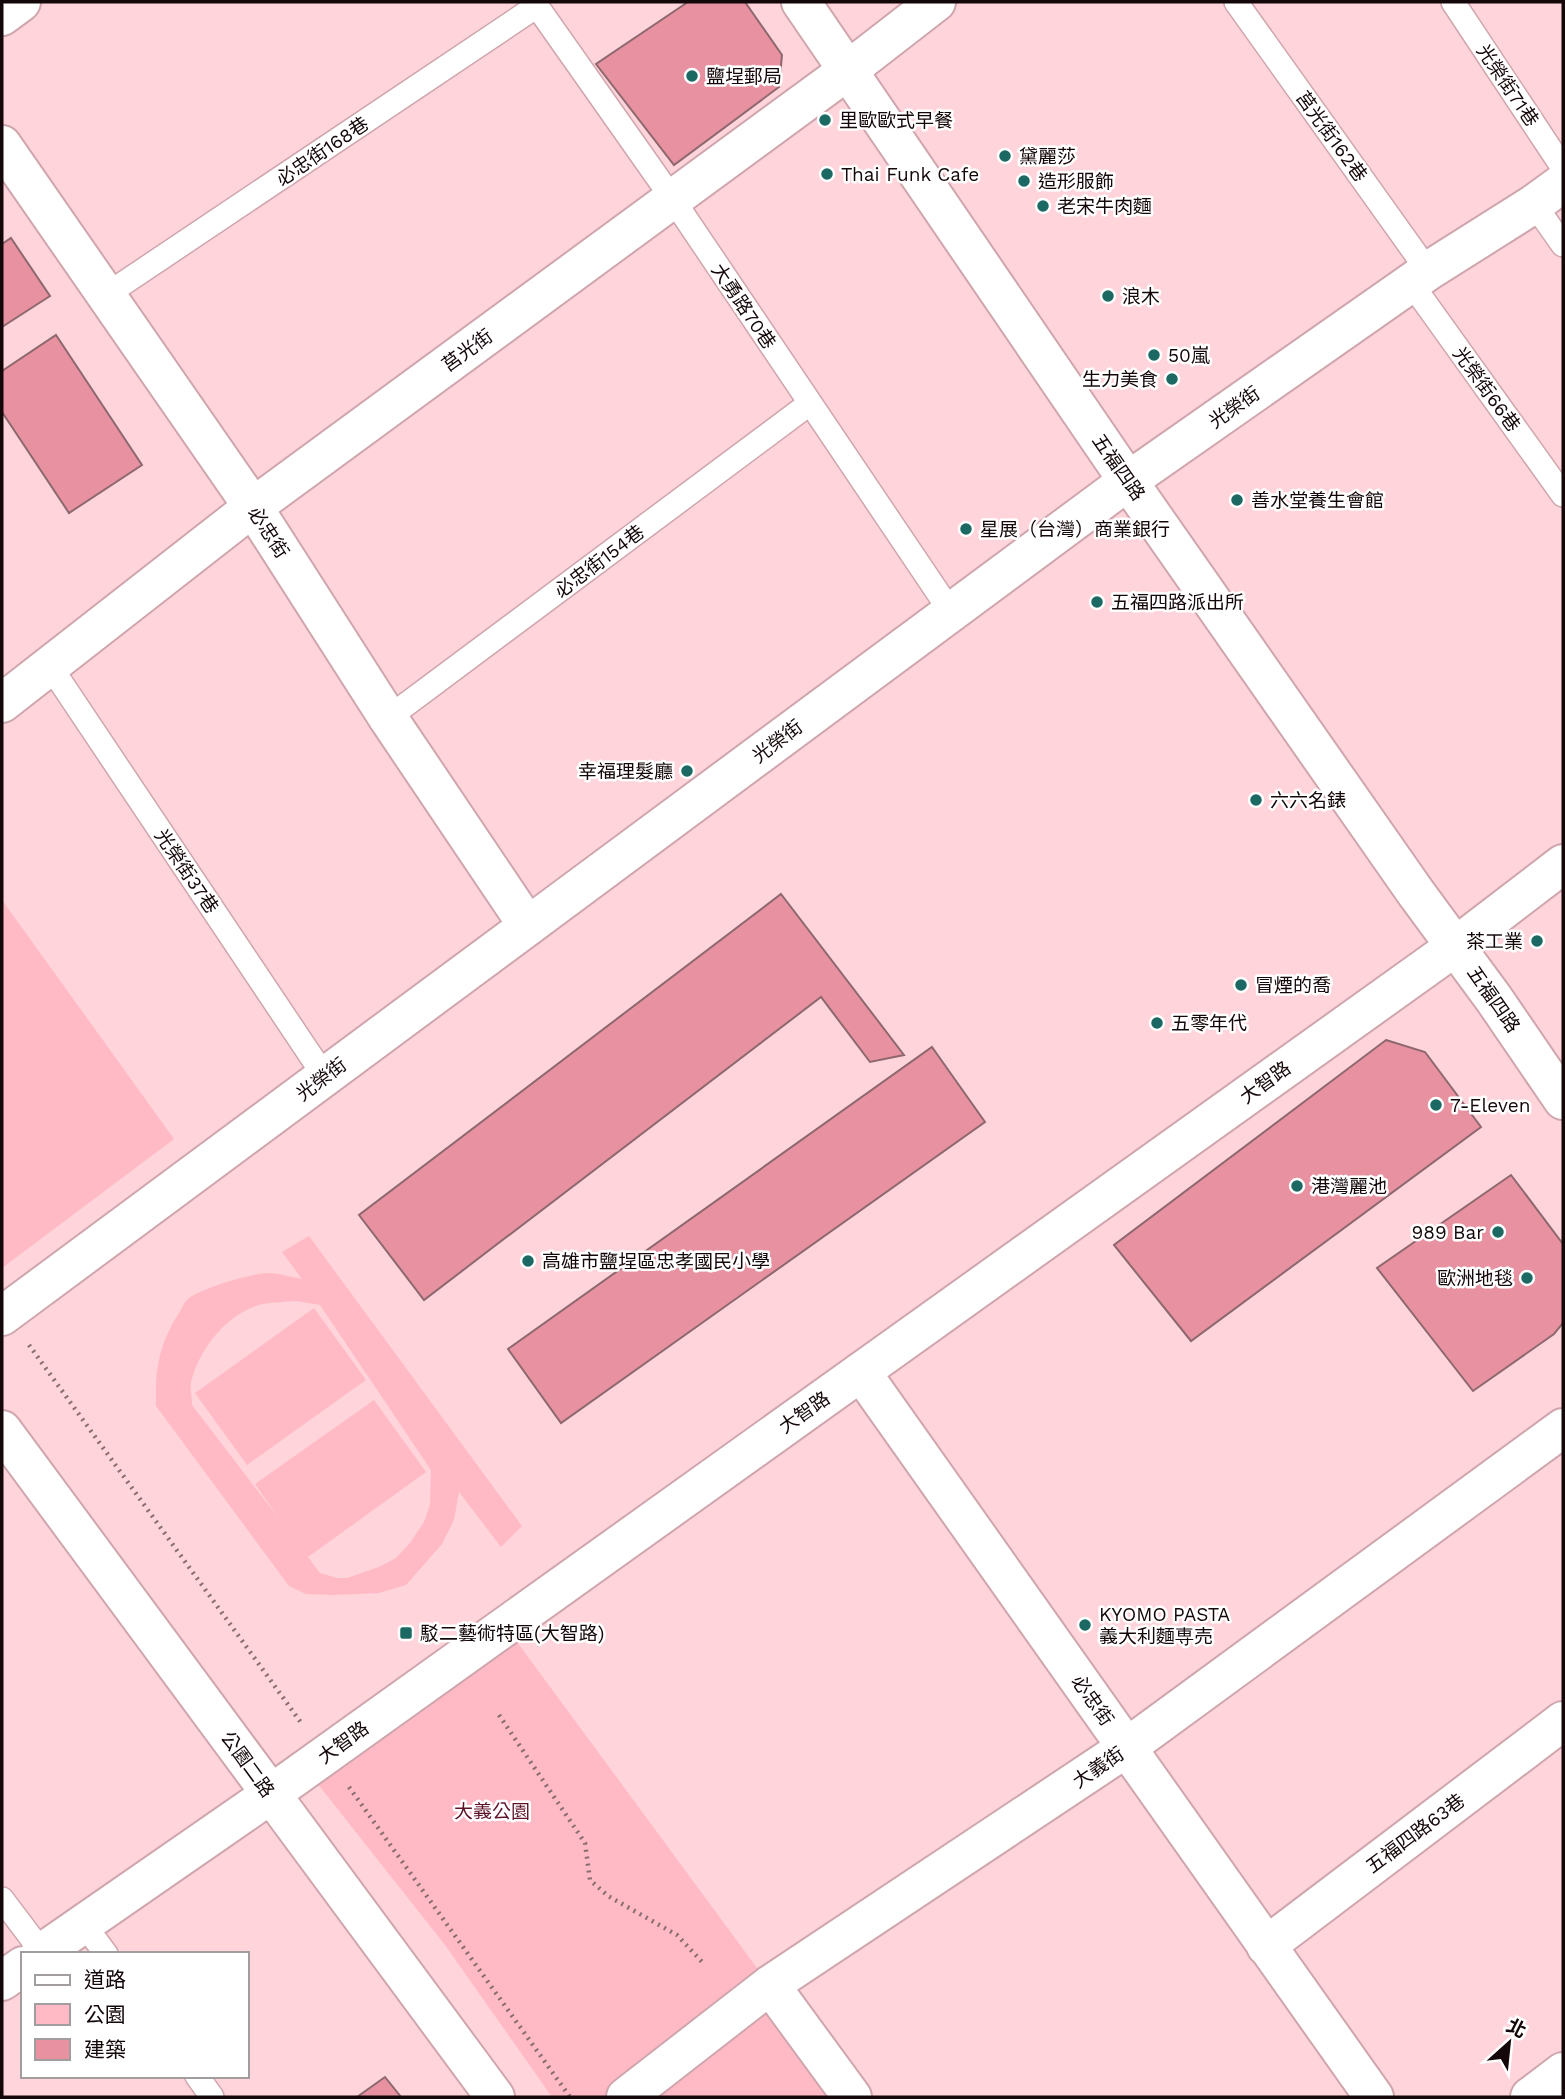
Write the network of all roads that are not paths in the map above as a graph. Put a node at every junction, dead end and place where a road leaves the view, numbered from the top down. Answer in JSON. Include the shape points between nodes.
{"nodes":[{"id":1,"x":21,"y":2,"type":"edge"},
{"id":2,"x":801,"y":2,"type":"edge"},
{"id":3,"x":936,"y":2,"type":"edge"},
{"id":4,"x":1236,"y":2,"type":"edge"},
{"id":5,"x":1453,"y":2,"type":"edge"},
{"id":6,"x":536,"y":4,"type":"edge"},
{"id":7,"x":2,"y":16,"type":"edge"},
{"id":8,"x":847,"y":71,"type":"junction"},
{"id":9,"x":2,"y":145,"type":"edge"},
{"id":10,"x":1563,"y":168,"type":"edge"},
{"id":11,"x":1549,"y":194,"type":"edge"},
{"id":12,"x":672,"y":198,"type":"junction"},
{"id":13,"x":1563,"y":245,"type":"edge"},
{"id":14,"x":1420,"y":277,"type":"junction"},
{"id":15,"x":106,"y":295,"type":"junction"},
{"id":16,"x":809,"y":404,"type":"junction"},
{"id":17,"x":1128,"y":481,"type":"junction"},
{"id":18,"x":1563,"y":495,"type":"edge"},
{"id":19,"x":253,"y":507,"type":"junction"},
{"id":20,"x":951,"y":612,"type":"junction"},
{"id":21,"x":50,"y":666,"type":"junction"},
{"id":22,"x":2,"y":703,"type":"edge"},
{"id":23,"x":388,"y":719,"type":"junction"},
{"id":24,"x":1563,"y":864,"type":"edge"},
{"id":25,"x":528,"y":926,"type":"junction"},
{"id":26,"x":1456,"y":946,"type":"junction"},
{"id":27,"x":325,"y":1077,"type":"junction"},
{"id":28,"x":1563,"y":1100,"type":"edge"},
{"id":29,"x":2,"y":1316,"type":"edge"},
{"id":30,"x":861,"y":1372,"type":"junction"},
{"id":31,"x":1563,"y":1427,"type":"edge"},
{"id":32,"x":2,"y":1430,"type":"edge"},
{"id":33,"x":1563,"y":1721,"type":"edge"},
{"id":34,"x":1126,"y":1748,"type":"junction"},
{"id":35,"x":271,"y":1794,"type":"junction"},
{"id":36,"x":2,"y":1899,"type":"edge"},
{"id":37,"x":83,"y":1923,"type":"junction"},
{"id":38,"x":1266,"y":1946,"type":"junction"},
{"id":39,"x":32,"y":1952,"type":"edge"},
{"id":40,"x":42,"y":1952,"type":"edge"},
{"id":41,"x":105,"y":1952,"type":"edge"},
{"id":42,"x":21,"y":1967,"type":"edge"},
{"id":43,"x":2,"y":1981,"type":"edge"},
{"id":44,"x":770,"y":1985,"type":"junction"},
{"id":45,"x":1563,"y":2073,"type":"edge"},
{"id":46,"x":198,"y":2078,"type":"edge"},
{"id":47,"x":212,"y":2097,"type":"edge"},
{"id":48,"x":495,"y":2097,"type":"edge"},
{"id":49,"x":626,"y":2097,"type":"edge"},
{"id":50,"x":852,"y":2097,"type":"edge"},
{"id":51,"x":1374,"y":2097,"type":"edge"},
{"id":52,"x":1530,"y":2097,"type":"edge"}],
"edges":[{"from":1,"to":7,"type":"street"},
{"from":2,"to":8,"type":"street","name":"五福四路"},
{"from":3,"to":8,"type":"street","name":"莒光街"},
{"from":4,"to":14,"type":"lane","name":"莒光街162巷"},
{"from":5,"to":10,"type":"lane","name":"光榮街71巷"},
{"from":6,"to":12,"type":"lane","name":"大勇路70巷"},
{"from":6,"to":15,"type":"lane","name":"必忠街168巷"},
{"from":8,"to":12,"type":"street","name":"莒光街"},
{"from":8,"to":17,"type":"street","name":"五福四路"},
{"from":9,"to":15,"type":"street","name":"必忠街"},
{"from":11,"to":13,"type":"lane"},
{"from":11,"to":14,"type":"street","name":"光榮街"},
{"from":12,"to":16,"type":"lane","name":"大勇路70巷"},
{"from":12,"to":19,"type":"street","name":"莒光街"},
{"from":14,"to":17,"type":"street","name":"光榮街"},
{"from":14,"to":18,"type":"lane","name":"光榮街66巷"},
{"from":15,"to":19,"type":"street","name":"必忠街"},
{"from":16,"to":20,"type":"lane","name":"大勇路70巷"},
{"from":16,"to":23,"type":"lane","name":"必忠街154巷"},
{"from":17,"to":20,"type":"street","name":"光榮街"},
{"from":17,"to":26,"type":"street","name":"五福四路"},
{"from":19,"to":21,"type":"street","name":"莒光街"},
{"from":19,"to":23,"type":"street","name":"必忠街"},
{"from":20,"to":25,"type":"street","name":"光榮街"},
{"from":21,"to":22,"type":"street","name":"莒光街"},
{"from":21,"to":27,"type":"lane","name":"光榮街37巷"},
{"from":23,"to":25,"type":"street","name":"必忠街"},
{"from":24,"to":26,"type":"street","name":"大智路"},
{"from":25,"to":27,"type":"street","name":"光榮街"},
{"from":26,"to":28,"type":"street","name":"五福四路"},
{"from":26,"to":30,"type":"street","name":"大智路"},
{"from":27,"to":29,"type":"street","name":"光榮街"},
{"from":30,"to":34,"type":"street","name":"必忠街"},
{"from":30,"to":35,"type":"street","name":"大智路"},
{"from":31,"to":34,"type":"street","name":"大義街"},
{"from":32,"to":35,"type":"street","name":"公園二路"},
{"from":33,"to":38,"type":"street","name":"五福四路63巷"},
{"from":34,"to":38,"type":"street","name":"必忠街"},
{"from":34,"to":44,"type":"street","name":"大義街"},
{"from":35,"to":37,"type":"street","name":"大智路"},
{"from":35,"to":48,"type":"street","name":"公園二路"},
{"from":36,"to":39,"type":"lane"},
{"from":37,"to":40,"type":"street","name":"大智路"},
{"from":37,"to":41,"type":"lane"},
{"from":38,"to":51,"type":"street","name":"必忠街"},
{"from":42,"to":43,"type":"street","name":"大智路"},
{"from":44,"to":49,"type":"street","name":"大義街"},
{"from":44,"to":50,"type":"street"},
{"from":45,"to":52,"type":"street"},
{"from":46,"to":47,"type":"lane"}]}
